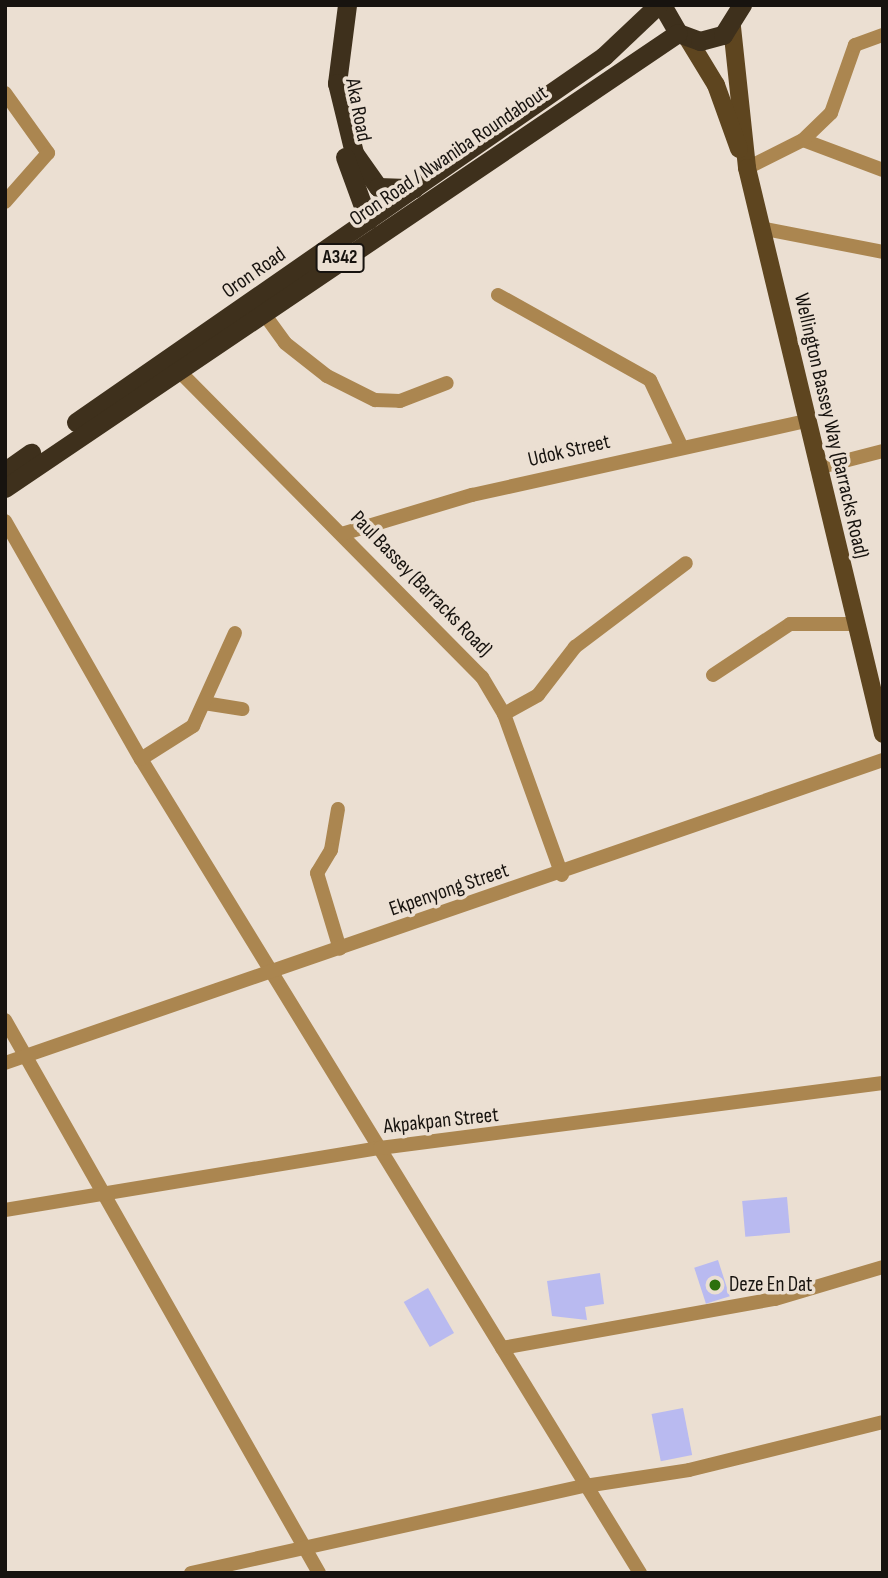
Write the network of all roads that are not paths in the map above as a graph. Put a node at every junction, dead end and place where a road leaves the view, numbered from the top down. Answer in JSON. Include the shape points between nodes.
{"nodes":[{"id":1,"x":337,"y":5,"type":"edge"},
{"id":2,"x":347,"y":5,"type":"edge"},
{"id":3,"x":660,"y":5,"type":"edge"},
{"id":4,"x":742,"y":5,"type":"edge"},
{"id":5,"x":732,"y":27,"type":"junction"},
{"id":6,"x":683,"y":36,"type":"junction"},
{"id":7,"x":883,"y":36,"type":"edge"},
{"id":8,"x":5,"y":93,"type":"edge"},
{"id":9,"x":803,"y":140,"type":"junction"},
{"id":10,"x":747,"y":168,"type":"junction"},
{"id":11,"x":883,"y":170,"type":"edge"},
{"id":12,"x":414,"y":188,"type":"junction"},
{"id":13,"x":5,"y":202,"type":"edge"},
{"id":14,"x":368,"y":220,"type":"junction"},
{"id":15,"x":760,"y":228,"type":"junction"},
{"id":16,"x":883,"y":252,"type":"edge"},
{"id":17,"x":498,"y":295,"type":"dead end"},
{"id":18,"x":262,"y":311,"type":"junction"},
{"id":19,"x":178,"y":370,"type":"junction"},
{"id":20,"x":447,"y":383,"type":"dead end"},
{"id":21,"x":806,"y":421,"type":"junction"},
{"id":22,"x":681,"y":446,"type":"junction"},
{"id":23,"x":883,"y":451,"type":"edge"},
{"id":24,"x":817,"y":468,"type":"junction"},
{"id":25,"x":5,"y":471,"type":"edge"},
{"id":26,"x":5,"y":488,"type":"edge"},
{"id":27,"x":5,"y":521,"type":"edge"},
{"id":28,"x":345,"y":533,"type":"junction"},
{"id":29,"x":687,"y":563,"type":"dead end"},
{"id":30,"x":855,"y":624,"type":"junction"},
{"id":31,"x":235,"y":633,"type":"dead end"},
{"id":32,"x":713,"y":675,"type":"dead end"},
{"id":33,"x":204,"y":703,"type":"junction"},
{"id":34,"x":243,"y":709,"type":"dead end"},
{"id":35,"x":504,"y":714,"type":"junction"},
{"id":36,"x":883,"y":734,"type":"edge"},
{"id":37,"x":141,"y":760,"type":"junction"},
{"id":38,"x":883,"y":760,"type":"edge"},
{"id":39,"x":338,"y":810,"type":"dead end"},
{"id":40,"x":562,"y":875,"type":"junction"},
{"id":41,"x":340,"y":949,"type":"junction"},
{"id":42,"x":276,"y":971,"type":"junction"},
{"id":43,"x":5,"y":1020,"type":"edge"},
{"id":44,"x":28,"y":1056,"type":"junction"},
{"id":45,"x":5,"y":1063,"type":"edge"},
{"id":46,"x":883,"y":1083,"type":"edge"},
{"id":47,"x":380,"y":1148,"type":"junction"},
{"id":48,"x":106,"y":1194,"type":"junction"},
{"id":49,"x":5,"y":1210,"type":"edge"},
{"id":50,"x":883,"y":1267,"type":"edge"},
{"id":51,"x":502,"y":1348,"type":"junction"},
{"id":52,"x":883,"y":1422,"type":"edge"},
{"id":53,"x":585,"y":1486,"type":"junction"},
{"id":54,"x":307,"y":1550,"type":"junction"},
{"id":55,"x":191,"y":1573,"type":"edge"},
{"id":56,"x":319,"y":1573,"type":"edge"},
{"id":57,"x":640,"y":1573,"type":"edge"}],
"edges":[{"from":1,"to":14,"type":"highway","name":"Aka Road","via":[[329,99]]},
{"from":2,"to":12,"type":"highway","via":[[337,83],[354,153],[378,187]]},
{"from":3,"to":6,"type":"highway","number":"A342"},
{"from":3,"to":12,"type":"highway","name":"Oron Road","number":"A342","via":[[604,56]]},
{"from":4,"to":5,"type":"highway"},
{"from":5,"to":6,"type":"highway","number":"A342","via":[[712,40]]},
{"from":5,"to":10,"type":"main road"},
{"from":6,"to":10,"type":"main road","via":[[716,85]]},
{"from":6,"to":18,"type":"highway","name":"Oron Road / Nwaniba Roundabout","number":"A342"},
{"from":7,"to":9,"type":"street","via":[[855,45],[842,98]]},
{"from":8,"to":13,"type":"street","via":[[48,153]]},
{"from":9,"to":10,"type":"street"},
{"from":9,"to":11,"type":"street"},
{"from":10,"to":15,"type":"main road","name":"Wellington Bassey Way (Barracks Road)"},
{"from":12,"to":14,"type":"highway","name":"Oron Road","number":"A342"},
{"from":14,"to":25,"type":"highway","name":"Oron Road","number":"A342"},
{"from":15,"to":16,"type":"street"},
{"from":15,"to":21,"type":"main road","name":"Wellington Bassey Way (Barracks Road)"},
{"from":17,"to":22,"type":"street","via":[[650,380]]},
{"from":18,"to":19,"type":"highway","name":"Oron Road / Nwaniba Roundabout","number":"A342"},
{"from":18,"to":20,"type":"street","via":[[285,343],[327,376],[375,400],[400,401]]},
{"from":19,"to":26,"type":"highway","name":"Oron Road / Nwaniba Roundabout","number":"A342"},
{"from":19,"to":28,"type":"street","name":"Paul Bassey (Barracks Road)"},
{"from":21,"to":22,"type":"street","name":"Udok Street"},
{"from":21,"to":24,"type":"main road","name":"Wellington Bassey Way (Barracks Road)"},
{"from":22,"to":28,"type":"street","name":"Udok Street","via":[[472,495]]},
{"from":23,"to":24,"type":"street"},
{"from":24,"to":30,"type":"main road","name":"Wellington Bassey Way (Barracks Road)"},
{"from":27,"to":37,"type":"street"},
{"from":28,"to":35,"type":"street","name":"Paul Bassey (Barracks Road)","via":[[482,677]]},
{"from":29,"to":35,"type":"street","via":[[575,647],[538,695]]},
{"from":30,"to":32,"type":"street","via":[[790,624]]},
{"from":30,"to":36,"type":"main road","name":"Wellington Bassey Way (Barracks Road)"},
{"from":31,"to":33,"type":"street"},
{"from":33,"to":34,"type":"street"},
{"from":33,"to":37,"type":"street","via":[[193,726]]},
{"from":35,"to":40,"type":"street","name":"Paul Bassey (Barracks Road)"},
{"from":37,"to":42,"type":"street"},
{"from":38,"to":40,"type":"street","name":"Ekpenyong Street"},
{"from":39,"to":41,"type":"street","via":[[331,850],[317,873]]},
{"from":40,"to":41,"type":"street","name":"Ekpenyong Street"},
{"from":41,"to":42,"type":"street","name":"Ekpenyong Street"},
{"from":42,"to":44,"type":"street","name":"Ekpenyong Street"},
{"from":42,"to":47,"type":"street"},
{"from":43,"to":44,"type":"street"},
{"from":44,"to":45,"type":"street","name":"Ekpenyong Street"},
{"from":44,"to":48,"type":"street"},
{"from":46,"to":47,"type":"street","name":"Akpakpan Street"},
{"from":47,"to":48,"type":"street","name":"Akpakpan Street"},
{"from":47,"to":51,"type":"street"},
{"from":48,"to":49,"type":"street","name":"Akpakpan Street"},
{"from":48,"to":54,"type":"street"},
{"from":50,"to":51,"type":"street","via":[[775,1299]]},
{"from":51,"to":53,"type":"street"},
{"from":52,"to":53,"type":"street","via":[[689,1470]]},
{"from":53,"to":54,"type":"street"},
{"from":53,"to":57,"type":"street"},
{"from":54,"to":55,"type":"street"},
{"from":54,"to":56,"type":"street"}]}
